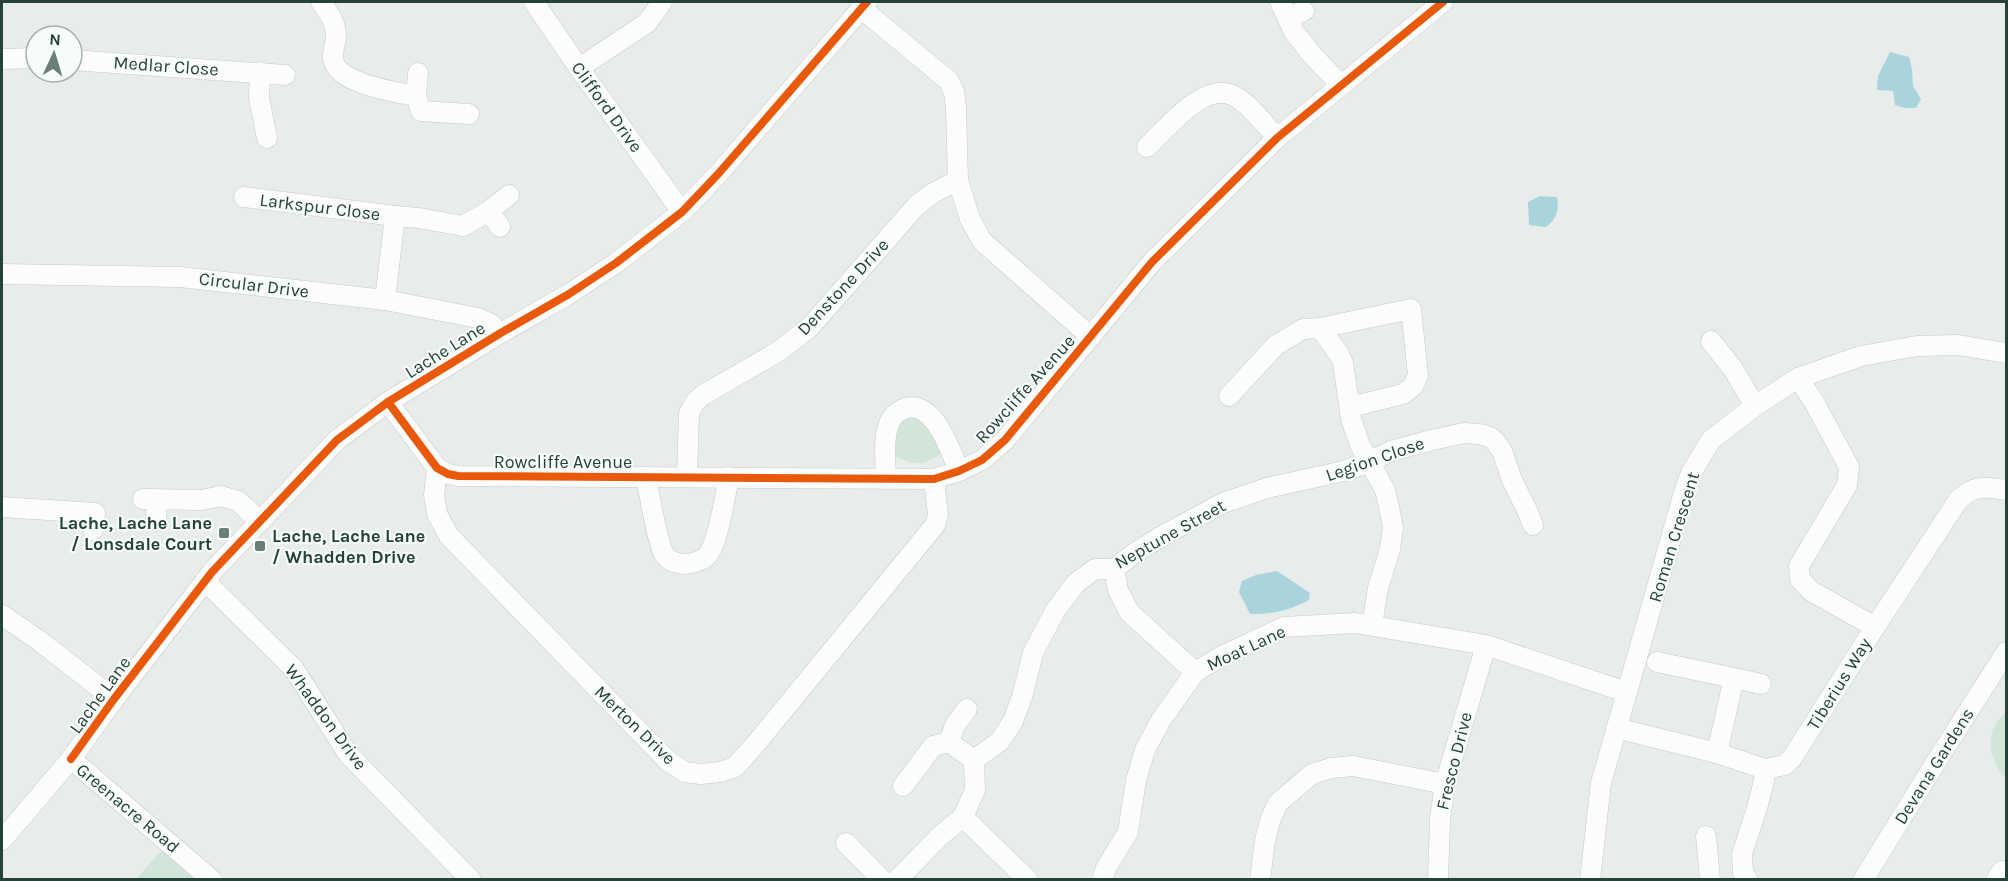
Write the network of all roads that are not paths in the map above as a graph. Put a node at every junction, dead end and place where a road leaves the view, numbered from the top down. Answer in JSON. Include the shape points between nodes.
{"nodes":[{"id":1,"x":321,"y":2,"type":"edge"},
{"id":2,"x":534,"y":2,"type":"edge"},
{"id":3,"x":662,"y":2,"type":"edge"},
{"id":4,"x":1443,"y":2,"type":"edge"},
{"id":5,"x":865,"y":5,"type":"edge"},
{"id":6,"x":1291,"y":11,"type":"dead end"},
{"id":7,"x":24,"y":58,"type":"edge"},
{"id":8,"x":2,"y":59,"type":"edge"},
{"id":9,"x":84,"y":61,"type":"edge"},
{"id":10,"x":579,"y":68,"type":"junction"},
{"id":11,"x":260,"y":72,"type":"junction"},
{"id":12,"x":418,"y":73,"type":"dead end"},
{"id":13,"x":285,"y":75,"type":"dead end"},
{"id":14,"x":1341,"y":85,"type":"junction"},
{"id":15,"x":416,"y":96,"type":"junction"},
{"id":16,"x":469,"y":114,"type":"dead end"},
{"id":17,"x":267,"y":138,"type":"dead end"},
{"id":18,"x":1277,"y":138,"type":"junction"},
{"id":19,"x":1147,"y":147,"type":"dead end"},
{"id":20,"x":958,"y":180,"type":"junction"},
{"id":21,"x":509,"y":195,"type":"dead end"},
{"id":22,"x":244,"y":197,"type":"dead end"},
{"id":23,"x":489,"y":211,"type":"junction"},
{"id":24,"x":682,"y":212,"type":"junction"},
{"id":25,"x":395,"y":216,"type":"junction"},
{"id":26,"x":500,"y":227,"type":"dead end"},
{"id":27,"x":2,"y":274,"type":"edge"},
{"id":28,"x":385,"y":300,"type":"junction"},
{"id":29,"x":1320,"y":328,"type":"junction"},
{"id":30,"x":499,"y":334,"type":"junction"},
{"id":31,"x":1091,"y":337,"type":"junction"},
{"id":32,"x":1711,"y":341,"type":"dead end"},
{"id":33,"x":2007,"y":353,"type":"edge"},
{"id":34,"x":1798,"y":378,"type":"junction"},
{"id":35,"x":1229,"y":396,"type":"dead end"},
{"id":36,"x":388,"y":402,"type":"junction"},
{"id":37,"x":1755,"y":406,"type":"junction"},
{"id":38,"x":1350,"y":407,"type":"junction"},
{"id":39,"x":1369,"y":462,"type":"junction"},
{"id":40,"x":437,"y":468,"type":"junction"},
{"id":41,"x":959,"y":471,"type":"junction"},
{"id":42,"x":646,"y":477,"type":"junction"},
{"id":43,"x":687,"y":477,"type":"junction"},
{"id":44,"x":729,"y":477,"type":"junction"},
{"id":45,"x":886,"y":479,"type":"junction"},
{"id":46,"x":934,"y":479,"type":"junction"},
{"id":47,"x":1268,"y":488,"type":"joint"},
{"id":48,"x":2007,"y":490,"type":"edge"},
{"id":49,"x":2,"y":507,"type":"edge"},
{"id":50,"x":156,"y":521,"type":"dead end"},
{"id":51,"x":260,"y":521,"type":"junction"},
{"id":52,"x":1533,"y":525,"type":"dead end"},
{"id":53,"x":93,"y":530,"type":"dead end"},
{"id":54,"x":1114,"y":569,"type":"junction"},
{"id":55,"x":205,"y":581,"type":"junction"},
{"id":56,"x":2,"y":615,"type":"edge"},
{"id":57,"x":1372,"y":625,"type":"junction"},
{"id":58,"x":1875,"y":627,"type":"junction"},
{"id":59,"x":1486,"y":645,"type":"junction"},
{"id":60,"x":2007,"y":652,"type":"edge"},
{"id":61,"x":1657,"y":662,"type":"dead end"},
{"id":62,"x":1195,"y":672,"type":"junction"},
{"id":63,"x":1734,"y":678,"type":"junction"},
{"id":64,"x":1761,"y":684,"type":"dead end"},
{"id":65,"x":1626,"y":692,"type":"junction"},
{"id":66,"x":114,"y":699,"type":"junction"},
{"id":67,"x":967,"y":709,"type":"dead end"},
{"id":68,"x":1616,"y":728,"type":"junction"},
{"id":69,"x":949,"y":742,"type":"junction"},
{"id":70,"x":1717,"y":753,"type":"junction"},
{"id":71,"x":71,"y":759,"type":"junction"},
{"id":72,"x":974,"y":760,"type":"junction"},
{"id":73,"x":1765,"y":769,"type":"junction"},
{"id":74,"x":1445,"y":784,"type":"junction"},
{"id":75,"x":903,"y":786,"type":"dead end"},
{"id":76,"x":963,"y":817,"type":"junction"},
{"id":77,"x":1706,"y":836,"type":"dead end"},
{"id":78,"x":2,"y":840,"type":"edge"},
{"id":79,"x":846,"y":843,"type":"dead end"},
{"id":80,"x":212,"y":879,"type":"edge"},
{"id":81,"x":471,"y":879,"type":"edge"},
{"id":82,"x":882,"y":879,"type":"edge"},
{"id":83,"x":897,"y":879,"type":"edge"},
{"id":84,"x":1028,"y":879,"type":"edge"},
{"id":85,"x":1102,"y":879,"type":"edge"},
{"id":86,"x":1260,"y":879,"type":"edge"},
{"id":87,"x":1438,"y":879,"type":"edge"},
{"id":88,"x":1590,"y":879,"type":"edge"},
{"id":89,"x":1710,"y":879,"type":"edge"},
{"id":90,"x":1748,"y":879,"type":"edge"},
{"id":91,"x":1863,"y":879,"type":"edge"}],
"edges":[{"from":1,"to":15,"type":"street","via":[[334,24],[333,61],[339,71],[368,86]]},
{"from":2,"to":10,"type":"street","name":"Clifford Drive"},
{"from":3,"to":10,"type":"street","via":[[647,23]]},
{"from":4,"to":14,"type":"street","name":"Rowcliffe Avenue"},
{"from":5,"to":20,"type":"street","via":[[949,81],[956,108]]},
{"from":5,"to":24,"type":"street","name":"Lache Lane"},
{"from":6,"to":14,"type":"street","via":[[1294,32]]},
{"from":7,"to":8,"type":"street"},
{"from":9,"to":11,"type":"street","name":"Medlar Close"},
{"from":10,"to":24,"type":"street","name":"Clifford Drive"},
{"from":11,"to":13,"type":"street","name":"Medlar Close"},
{"from":11,"to":17,"type":"street","via":[[259,98]]},
{"from":12,"to":15,"type":"street"},
{"from":14,"to":18,"type":"street","name":"Rowcliffe Avenue"},
{"from":15,"to":16,"type":"street","via":[[421,111]]},
{"from":18,"to":19,"type":"street","via":[[1236,96],[1224,92],[1200,98]]},
{"from":18,"to":31,"type":"street","name":"Rowcliffe Avenue","via":[[1152,262]]},
{"from":20,"to":31,"type":"street","via":[[970,219],[982,241]]},
{"from":20,"to":43,"type":"street","name":"Denstone Drive","via":[[916,206],[810,327],[779,351],[695,402],[688,412]]},
{"from":21,"to":23,"type":"street","name":"Larkspur Close"},
{"from":22,"to":25,"type":"street","name":"Larkspur Close"},
{"from":23,"to":25,"type":"street","name":"Larkspur Close","via":[[464,226]]},
{"from":23,"to":26,"type":"street"},
{"from":24,"to":30,"type":"street","name":"Lache Lane","via":[[616,263]]},
{"from":25,"to":28,"type":"street","name":"Larkspur Close"},
{"from":27,"to":28,"type":"street","name":"Circular Drive","via":[[180,277]]},
{"from":28,"to":30,"type":"street","name":"Circular Drive","via":[[478,318],[491,324]]},
{"from":29,"to":35,"type":"street","via":[[1303,329],[1276,345]]},
{"from":29,"to":38,"type":"street","via":[[1343,363]]},
{"from":29,"to":38,"type":"street","via":[[1411,309],[1418,375],[1413,386],[1403,394]]},
{"from":30,"to":36,"type":"street","name":"Lache Lane"},
{"from":31,"to":41,"type":"street","name":"Rowcliffe Avenue","via":[[1005,440],[982,460]]},
{"from":32,"to":37,"type":"street"},
{"from":33,"to":34,"type":"street","name":"Roman Crescent","via":[[1958,345],[1917,346],[1861,356]]},
{"from":34,"to":37,"type":"street","name":"Roman Crescent"},
{"from":34,"to":58,"type":"street","via":[[1849,467],[1847,485],[1799,566],[1800,579],[1811,591]]},
{"from":36,"to":40,"type":"street"},
{"from":36,"to":51,"type":"street","name":"Lache Lane","via":[[337,440]]},
{"from":37,"to":65,"type":"street","name":"Roman Crescent","via":[[1711,440],[1691,473]]},
{"from":38,"to":39,"type":"street","via":[[1354,428]]},
{"from":39,"to":47,"type":"street","name":"Legion Close"},
{"from":39,"to":52,"type":"street","name":"Legion Close","via":[[1390,451],[1464,433],[1490,437],[1505,457]]},
{"from":39,"to":57,"type":"street","via":[[1385,490],[1393,528]]},
{"from":40,"to":42,"type":"street","name":"Rowcliffe Avenue","via":[[458,476]]},
{"from":40,"to":46,"type":"street","name":"Merton Drive","via":[[437,514],[449,536],[668,761],[685,772],[701,774],[735,766],[754,746],[935,525],[938,515]]},
{"from":41,"to":45,"type":"street","name":"Rowcliffe Avenue","via":[[932,418],[920,408],[910,407],[896,413],[887,429]]},
{"from":41,"to":46,"type":"street","name":"Rowcliffe Avenue"},
{"from":42,"to":43,"type":"street","name":"Rowcliffe Avenue"},
{"from":42,"to":44,"type":"street","name":"Rowcliffe Avenue","via":[[665,555],[672,562],[687,564],[707,556]]},
{"from":43,"to":44,"type":"street","name":"Rowcliffe Avenue"},
{"from":44,"to":45,"type":"street","name":"Rowcliffe Avenue"},
{"from":45,"to":46,"type":"street","name":"Rowcliffe Avenue"},
{"from":47,"to":54,"type":"street","name":"Neptune Street","via":[[1223,502]]},
{"from":48,"to":58,"type":"street","name":"Tiberius Way","via":[[1983,486],[1959,500]]},
{"from":49,"to":53,"type":"street","via":[[95,513]]},
{"from":50,"to":51,"type":"street","via":[[150,499],[202,500],[221,496],[238,501]]},
{"from":51,"to":55,"type":"street","name":"Lache Lane"},
{"from":54,"to":62,"type":"street","via":[[1118,590],[1129,612]]},
{"from":54,"to":72,"type":"street","name":"Neptune Street","via":[[1095,569],[1076,583],[1055,611],[1033,653],[1013,721],[1000,741]]},
{"from":55,"to":66,"type":"street","name":"Lache Lane"},
{"from":55,"to":81,"type":"street","name":"Whaddon Drive","via":[[294,669],[348,754]]},
{"from":56,"to":66,"type":"street"},
{"from":57,"to":59,"type":"street","name":"Moat Lane"},
{"from":57,"to":62,"type":"street","name":"Moat Lane","via":[[1355,622],[1284,627]]},
{"from":58,"to":73,"type":"street","name":"Tiberius Way","via":[[1792,758],[1785,765]]},
{"from":59,"to":65,"type":"street","name":"Moat Lane"},
{"from":59,"to":74,"type":"street","name":"Fresco Drive"},
{"from":60,"to":91,"type":"street","name":"Devana Gardens"},
{"from":61,"to":63,"type":"street"},
{"from":62,"to":85,"type":"street","name":"Moat Lane","via":[[1145,750],[1128,832]]},
{"from":63,"to":64,"type":"street"},
{"from":63,"to":70,"type":"street"},
{"from":65,"to":68,"type":"street","name":"Roman Crescent"},
{"from":66,"to":71,"type":"street","name":"Lache Lane"},
{"from":67,"to":69,"type":"street"},
{"from":68,"to":70,"type":"street"},
{"from":68,"to":88,"type":"street","name":"Roman Crescent","via":[[1601,783]]},
{"from":69,"to":72,"type":"street"},
{"from":69,"to":75,"type":"street","via":[[933,746]]},
{"from":70,"to":73,"type":"street"},
{"from":71,"to":78,"type":"street","name":"Lache Lane"},
{"from":71,"to":80,"type":"street","name":"Greenacre Road"},
{"from":72,"to":76,"type":"street","via":[[975,790]]},
{"from":73,"to":90,"type":"street","via":[[1742,854],[1743,873]]},
{"from":74,"to":86,"type":"street","via":[[1353,766],[1312,774],[1278,803],[1265,840]]},
{"from":74,"to":87,"type":"street","name":"Fresco Drive"},
{"from":76,"to":83,"type":"street"},
{"from":76,"to":84,"type":"street"},
{"from":77,"to":89,"type":"street"},
{"from":79,"to":82,"type":"street"}]}
